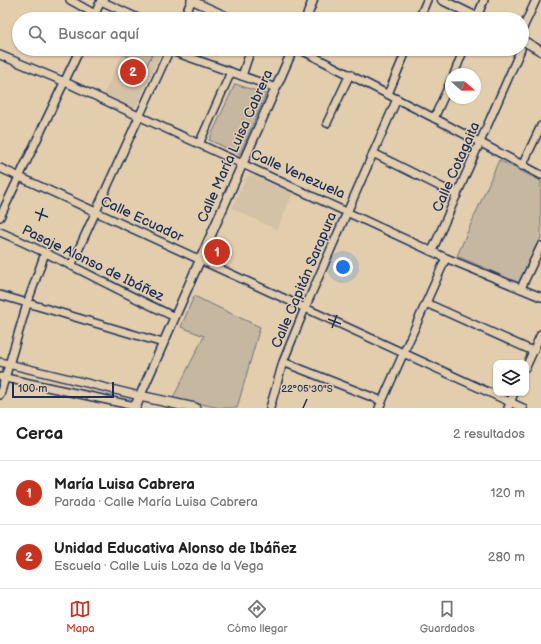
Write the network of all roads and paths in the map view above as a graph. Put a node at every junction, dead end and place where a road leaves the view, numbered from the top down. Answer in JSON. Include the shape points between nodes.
{"nodes":[{"id":1,"x":70,"y":0,"type":"edge"},
{"id":2,"x":192,"y":0,"type":"edge"},
{"id":3,"x":313,"y":0,"type":"edge"},
{"id":4,"x":427,"y":0,"type":"edge"},
{"id":5,"x":442,"y":0,"type":"edge"},
{"id":6,"x":484,"y":0,"type":"edge"},
{"id":7,"x":536,"y":0,"type":"edge"},
{"id":8,"x":101,"y":1,"type":"edge"},
{"id":9,"x":88,"y":12,"type":"edge"},
{"id":10,"x":96,"y":12,"type":"edge"},
{"id":11,"x":125,"y":12,"type":"edge"},
{"id":12,"x":187,"y":12,"type":"edge"},
{"id":13,"x":218,"y":12,"type":"edge"},
{"id":14,"x":309,"y":12,"type":"edge"},
{"id":15,"x":422,"y":12,"type":"edge"},
{"id":16,"x":466,"y":12,"type":"edge"},
{"id":17,"x":480,"y":12,"type":"edge"},
{"id":18,"x":529,"y":15,"type":"edge"},
{"id":19,"x":529,"y":47,"type":"edge"},
{"id":20,"x":541,"y":51,"type":"edge"},
{"id":21,"x":0,"y":55,"type":"edge"},
{"id":22,"x":77,"y":56,"type":"edge"},
{"id":23,"x":167,"y":56,"type":"edge"},
{"id":24,"x":189,"y":56,"type":"edge"},
{"id":25,"x":249,"y":56,"type":"edge"},
{"id":26,"x":290,"y":56,"type":"edge"},
{"id":27,"x":313,"y":56,"type":"edge"},
{"id":28,"x":404,"y":56,"type":"edge"},
{"id":29,"x":461,"y":56,"type":"edge"},
{"id":30,"x":517,"y":56,"type":"edge"},
{"id":31,"x":456,"y":68,"type":"edge"},
{"id":32,"x":231,"y":72,"type":"junction"},
{"id":33,"x":350,"y":74,"type":"junction"},
{"id":34,"x":242,"y":76,"type":"junction"},
{"id":35,"x":65,"y":82,"type":"junction"},
{"id":36,"x":276,"y":88,"type":"junction"},
{"id":37,"x":388,"y":94,"type":"junction"},
{"id":38,"x":445,"y":94,"type":"edge"},
{"id":39,"x":397,"y":99,"type":"junction"},
{"id":40,"x":139,"y":116,"type":"junction"},
{"id":41,"x":434,"y":118,"type":"junction"},
{"id":42,"x":327,"y":123,"type":"dead end"},
{"id":43,"x":541,"y":126,"type":"edge"},
{"id":44,"x":199,"y":144,"type":"junction"},
{"id":45,"x":480,"y":144,"type":"junction"},
{"id":46,"x":373,"y":153,"type":"junction"},
{"id":47,"x":242,"y":163,"type":"junction"},
{"id":48,"x":522,"y":166,"type":"junction"},
{"id":49,"x":0,"y":168,"type":"edge"},
{"id":50,"x":541,"y":175,"type":"edge"},
{"id":51,"x":18,"y":177,"type":"junction"},
{"id":52,"x":457,"y":195,"type":"junction"},
{"id":53,"x":347,"y":211,"type":"junction"},
{"id":54,"x":96,"y":212,"type":"junction"},
{"id":55,"x":0,"y":217,"type":"edge"},
{"id":56,"x":0,"y":232,"type":"edge"},
{"id":57,"x":541,"y":246,"type":"edge"},
{"id":58,"x":432,"y":251,"type":"junction"},
{"id":59,"x":45,"y":253,"type":"junction"},
{"id":60,"x":446,"y":258,"type":"junction"},
{"id":61,"x":200,"y":260,"type":"junction"},
{"id":62,"x":71,"y":266,"type":"junction"},
{"id":63,"x":521,"y":288,"type":"junction"},
{"id":64,"x":0,"y":295,"type":"edge"},
{"id":65,"x":541,"y":296,"type":"edge"},
{"id":66,"x":426,"y":303,"type":"junction"},
{"id":67,"x":27,"y":304,"type":"junction"},
{"id":68,"x":305,"y":308,"type":"junction"},
{"id":69,"x":175,"y":317,"type":"junction"},
{"id":70,"x":541,"y":334,"type":"edge"},
{"id":71,"x":163,"y":343,"type":"junction"},
{"id":72,"x":533,"y":351,"type":"junction"},
{"id":73,"x":403,"y":353,"type":"junction"},
{"id":74,"x":529,"y":360,"type":"edge"},
{"id":75,"x":0,"y":362,"type":"edge"},
{"id":76,"x":283,"y":362,"type":"junction"},
{"id":77,"x":9,"y":364,"type":"junction"},
{"id":78,"x":2,"y":377,"type":"edge"},
{"id":79,"x":0,"y":395,"type":"edge"},
{"id":80,"x":140,"y":396,"type":"junction"},
{"id":81,"x":382,"y":405,"type":"edge"},
{"id":82,"x":509,"y":405,"type":"edge"},
{"id":83,"x":137,"y":407,"type":"edge"},
{"id":84,"x":195,"y":408,"type":"edge"},
{"id":85,"x":270,"y":408,"type":"edge"},
{"id":86,"x":523,"y":408,"type":"edge"}],
"edges":[{"from":1,"to":9,"type":"street"},
{"from":2,"to":12,"type":"street"},
{"from":2,"to":13,"type":"street"},
{"from":3,"to":14,"type":"street"},
{"from":4,"to":15,"type":"street"},
{"from":5,"to":16,"type":"street"},
{"from":6,"to":17,"type":"street"},
{"from":7,"to":18,"type":"street"},
{"from":8,"to":10,"type":"street"},
{"from":8,"to":11,"type":"street"},
{"from":19,"to":20,"type":"street"},
{"from":21,"to":35,"type":"street","name":"Calle Venezuela"},
{"from":22,"to":35,"type":"street"},
{"from":23,"to":40,"type":"street"},
{"from":24,"to":32,"type":"street"},
{"from":25,"to":34,"type":"street"},
{"from":26,"to":36,"type":"street","name":"Calle María Luisa Cabrera"},
{"from":27,"to":33,"type":"street"},
{"from":28,"to":37,"type":"street"},
{"from":29,"to":31,"type":"street"},
{"from":30,"to":45,"type":"street","name":"Calle Cotagaita"},
{"from":32,"to":34,"type":"street"},
{"from":32,"to":44,"type":"street"},
{"from":33,"to":37,"type":"street"},
{"from":33,"to":42,"type":"street"},
{"from":34,"to":36,"type":"street"},
{"from":35,"to":40,"type":"street","name":"Calle Venezuela"},
{"from":35,"to":51,"type":"street"},
{"from":36,"to":47,"type":"street","name":"Calle María Luisa Cabrera"},
{"from":37,"to":39,"type":"street"},
{"from":38,"to":41,"type":"street"},
{"from":39,"to":41,"type":"street"},
{"from":39,"to":46,"type":"street","name":"Calle Capitán Sarapura"},
{"from":40,"to":44,"type":"street","name":"Calle Venezuela"},
{"from":40,"to":54,"type":"street"},
{"from":41,"to":45,"type":"street"},
{"from":43,"to":48,"type":"street"},
{"from":44,"to":47,"type":"street","name":"Calle Venezuela"},
{"from":45,"to":48,"type":"street"},
{"from":45,"to":52,"type":"street","name":"Calle Cotagaita"},
{"from":46,"to":52,"type":"street"},
{"from":46,"to":53,"type":"street","name":"Calle Capitán Sarapura"},
{"from":47,"to":53,"type":"street","name":"Calle Venezuela"},
{"from":47,"to":61,"type":"street","name":"Calle María Luisa Cabrera"},
{"from":48,"to":50,"type":"street"},
{"from":49,"to":51,"type":"street","name":"Calle Ecuador"},
{"from":51,"to":54,"type":"street","name":"Calle Ecuador"},
{"from":51,"to":55,"type":"street"},
{"from":52,"to":58,"type":"street","name":"Calle Cotagaita"},
{"from":53,"to":58,"type":"street","name":"Calle Venezuela"},
{"from":53,"to":68,"type":"street","name":"Calle Capitán Sarapura"},
{"from":54,"to":61,"type":"street","name":"Calle Ecuador"},
{"from":54,"to":62,"type":"street"},
{"from":56,"to":59,"type":"street","name":"Pasaje Alonso de Ibáñez"},
{"from":57,"to":63,"type":"street"},
{"from":58,"to":60,"type":"street","name":"Calle Venezuela"},
{"from":59,"to":62,"type":"street","name":"Pasaje Alonso de Ibáñez"},
{"from":59,"to":67,"type":"street"},
{"from":60,"to":63,"type":"street","name":"Calle Venezuela"},
{"from":60,"to":66,"type":"street"},
{"from":61,"to":68,"type":"street","name":"Calle Ecuador"},
{"from":61,"to":69,"type":"street","name":"Calle María Luisa Cabrera"},
{"from":62,"to":69,"type":"street","name":"Pasaje Alonso de Ibáñez"},
{"from":63,"to":65,"type":"street","name":"Calle Venezuela"},
{"from":64,"to":67,"type":"street"},
{"from":66,"to":72,"type":"street"},
{"from":66,"to":73,"type":"street"},
{"from":67,"to":71,"type":"street"},
{"from":67,"to":77,"type":"street"},
{"from":68,"to":73,"type":"street","name":"Calle Ecuador"},
{"from":68,"to":76,"type":"street","name":"Calle Capitán Sarapura"},
{"from":69,"to":71,"type":"street","name":"Calle María Luisa Cabrera"},
{"from":70,"to":72,"type":"street"},
{"from":71,"to":80,"type":"street","name":"Calle María Luisa Cabrera"},
{"from":72,"to":74,"type":"street"},
{"from":73,"to":81,"type":"street"},
{"from":73,"to":82,"type":"street","name":"Calle Ecuador"},
{"from":75,"to":77,"type":"street"},
{"from":76,"to":81,"type":"street"},
{"from":76,"to":85,"type":"street","name":"Calle Capitán Sarapura"},
{"from":77,"to":78,"type":"street"},
{"from":77,"to":80,"type":"street"},
{"from":78,"to":79,"type":"street"},
{"from":78,"to":83,"type":"street"},
{"from":80,"to":83,"type":"main road","name":"Calle María Luisa Cabrera"},
{"from":80,"to":84,"type":"main road"},
{"from":82,"to":86,"type":"street","name":"Calle Ecuador"}]}
